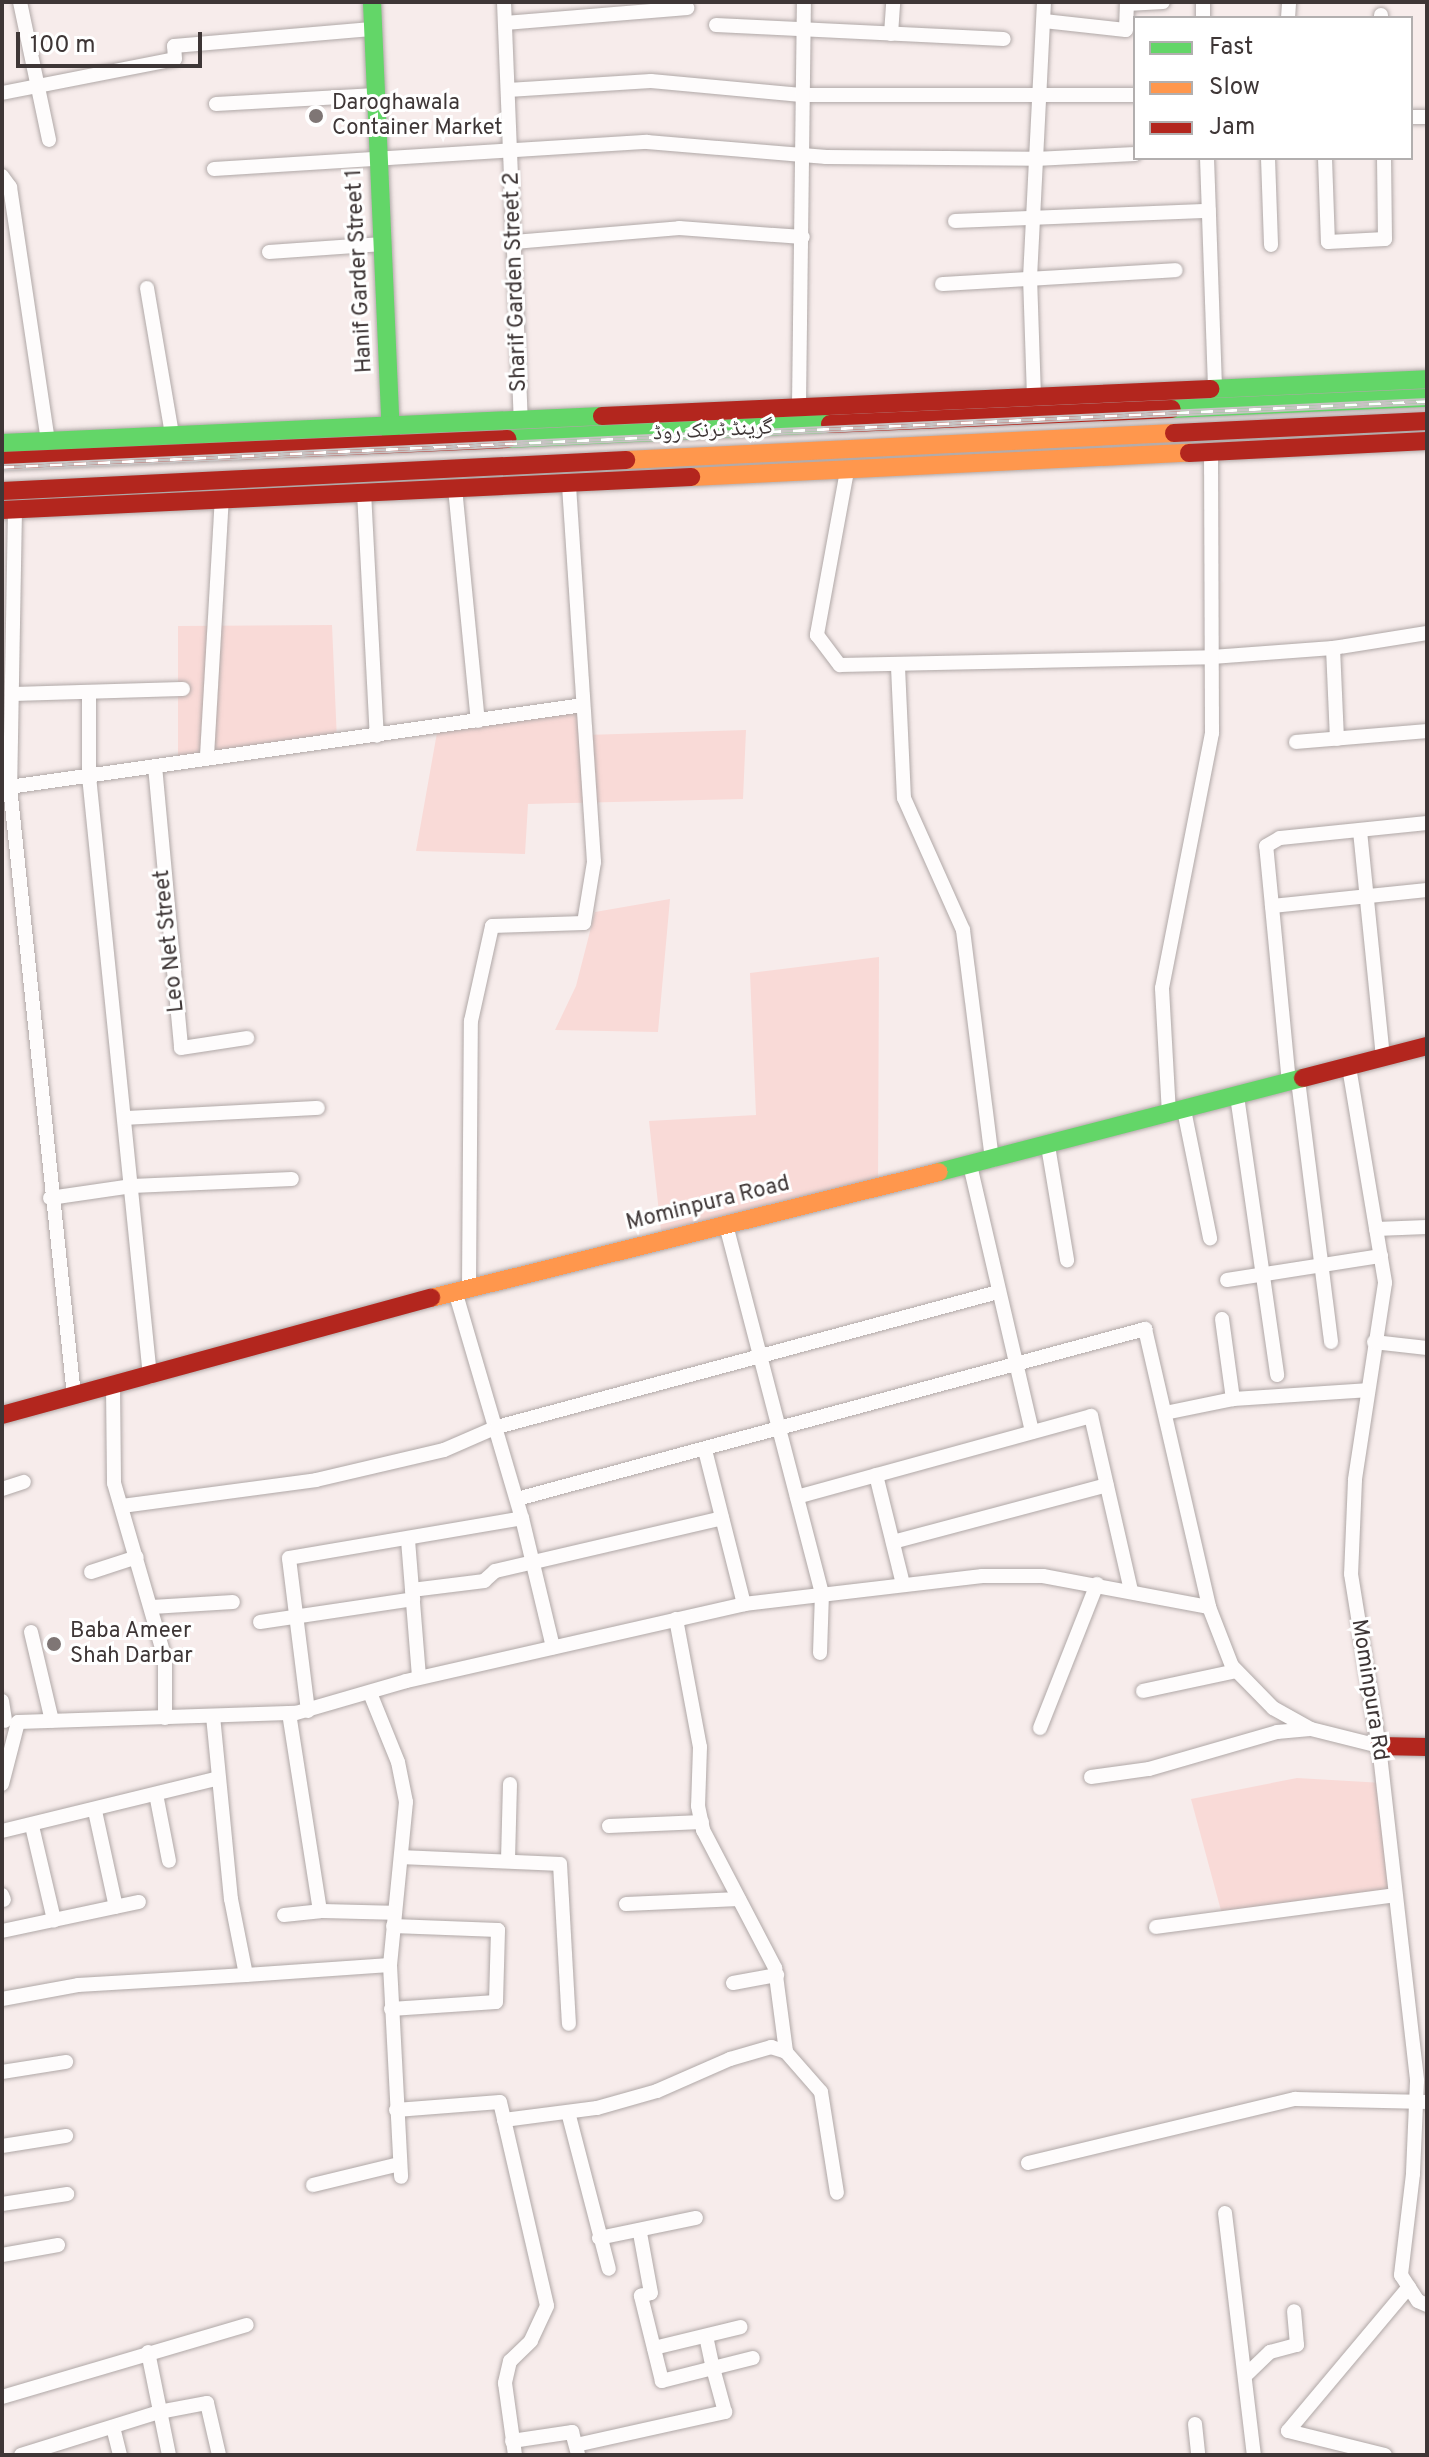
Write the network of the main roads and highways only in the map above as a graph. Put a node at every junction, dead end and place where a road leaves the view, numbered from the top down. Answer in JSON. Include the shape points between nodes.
{"nodes":[{"id":1,"x":372,"y":2,"type":"edge"},
{"id":2,"x":1427,"y":379,"type":"edge"},
{"id":3,"x":1383,"y":390,"type":"junction"},
{"id":4,"x":1427,"y":398,"type":"edge"},
{"id":5,"x":1427,"y":421,"type":"edge"},
{"id":6,"x":598,"y":423,"type":"junction"},
{"id":7,"x":391,"y":433,"type":"junction"},
{"id":8,"x":1427,"y":441,"type":"edge"},
{"id":9,"x":2,"y":443,"type":"edge"},
{"id":10,"x":2,"y":461,"type":"edge"},
{"id":11,"x":599,"y":461,"type":"junction"},
{"id":12,"x":2,"y":491,"type":"edge"},
{"id":13,"x":8,"y":509,"type":"edge"},
{"id":14,"x":1427,"y":1046,"type":"edge"},
{"id":15,"x":2,"y":1415,"type":"edge"},
{"id":16,"x":1379,"y":1746,"type":"road end"},
{"id":17,"x":1427,"y":1747,"type":"edge"}],
"edges":[{"from":1,"to":7,"type":"main road","name":"Hanif Garder Street 1"},
{"from":2,"to":3,"type":"main road"},
{"from":3,"to":4,"type":"main road","name":"گرینڈ ٹرنک روڈ"},
{"from":3,"to":6,"type":"main road","name":"گرینڈ ٹرنک روڈ"},
{"from":3,"to":6,"type":"main road","via":[[1215,388],[799,405]]},
{"from":5,"to":11,"type":"main road","name":"گرینڈ ٹرنک روڈ"},
{"from":6,"to":7,"type":"main road","name":"گرینڈ ٹرنک روڈ"},
{"from":6,"to":7,"type":"main road","via":[[521,418]]},
{"from":6,"to":11,"type":"main road"},
{"from":7,"to":9,"type":"main road"},
{"from":7,"to":10,"type":"main road","name":"گرینڈ ٹرنک روڈ"},
{"from":8,"to":13,"type":"main road"},
{"from":11,"to":12,"type":"main road","name":"گرینڈ ٹرنک روڈ"},
{"from":14,"to":15,"type":"main road","name":"Mominpura Road","via":[[1048,1146],[462,1289]]},
{"from":16,"to":17,"type":"main road"}]}
